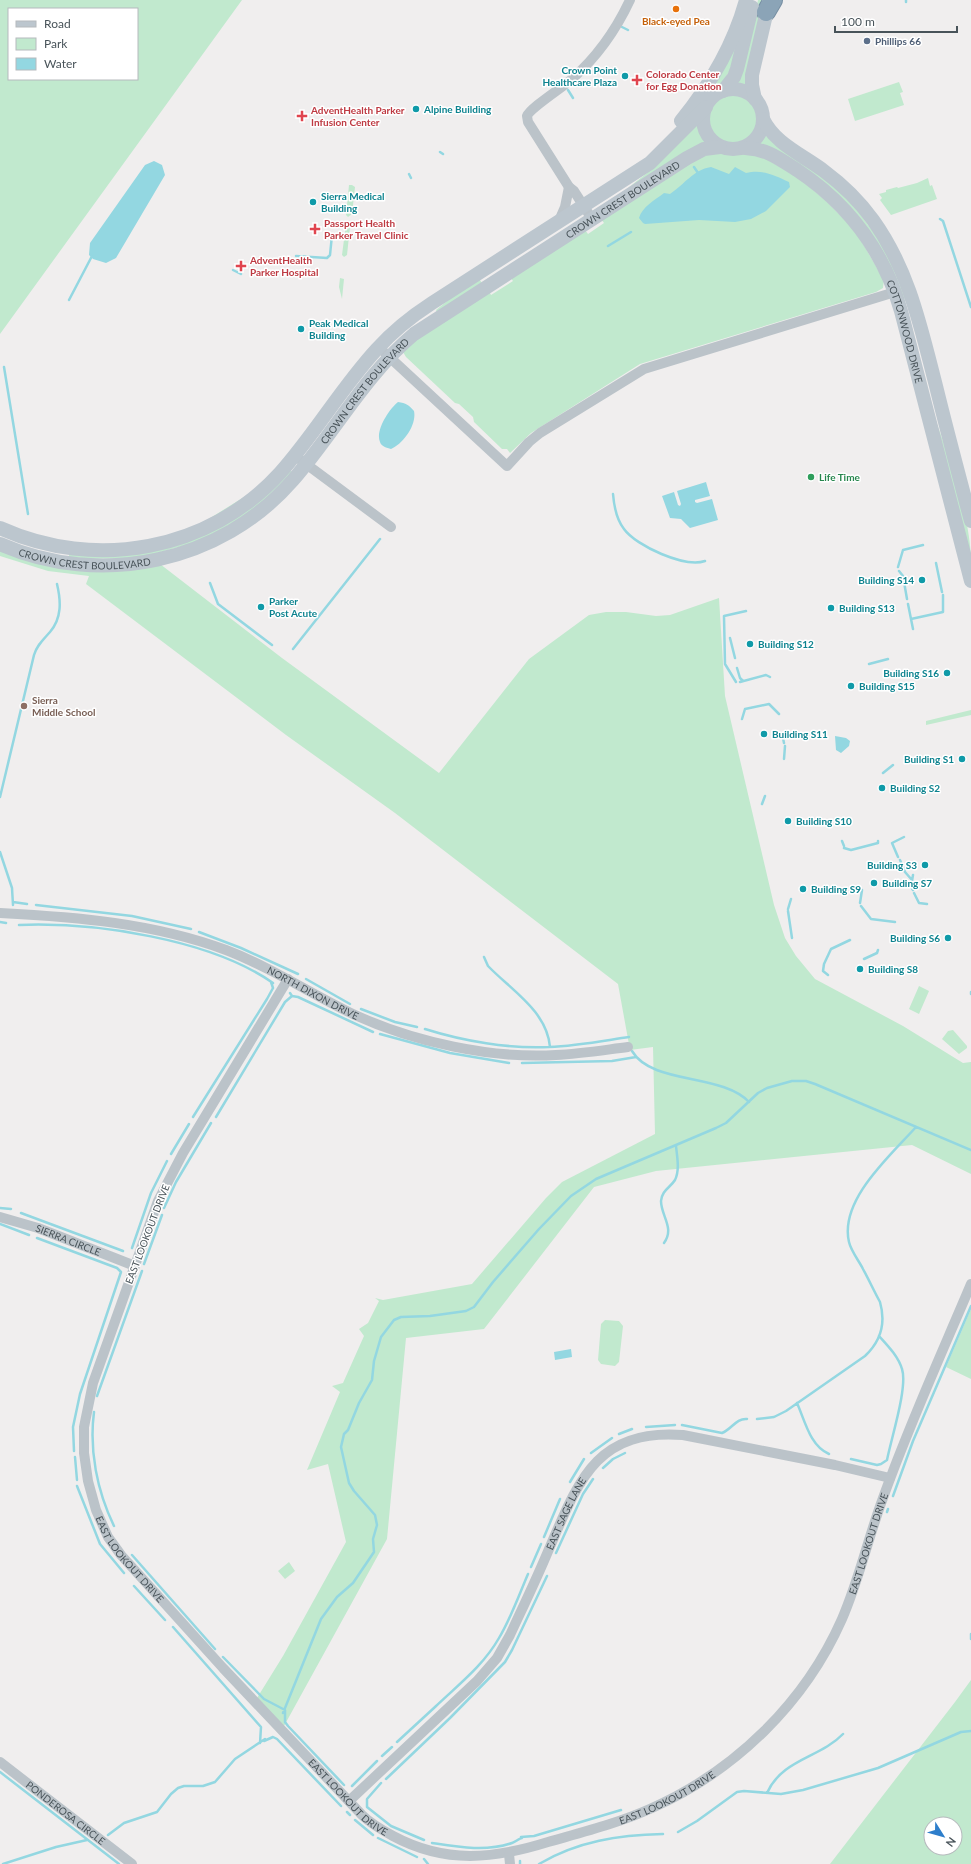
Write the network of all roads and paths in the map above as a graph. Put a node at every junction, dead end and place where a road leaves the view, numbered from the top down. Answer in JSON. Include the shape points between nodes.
{"nodes":[{"id":1,"x":630,"y":0,"type":"edge"},
{"id":2,"x":746,"y":0,"type":"edge"},
{"id":3,"x":753,"y":0,"type":"edge"},
{"id":4,"x":770,"y":4,"type":"edge"},
{"id":5,"x":723,"y":91,"type":"junction"},
{"id":6,"x":755,"y":99,"type":"junction"},
{"id":7,"x":706,"y":107,"type":"junction"},
{"id":8,"x":763,"y":119,"type":"junction"},
{"id":9,"x":720,"y":147,"type":"junction"},
{"id":10,"x":745,"y":148,"type":"junction"},
{"id":11,"x":626,"y":178,"type":"junction"},
{"id":12,"x":568,"y":187,"type":"junction"},
{"id":13,"x":584,"y":206,"type":"junction"},
{"id":14,"x":592,"y":219,"type":"junction"},
{"id":15,"x":558,"y":222,"type":"junction"},
{"id":16,"x":487,"y":268,"type":"junction"},
{"id":17,"x":495,"y":281,"type":"junction"},
{"id":18,"x":895,"y":292,"type":"junction"},
{"id":19,"x":378,"y":347,"type":"junction"},
{"id":20,"x":389,"y":357,"type":"junction"},
{"id":21,"x":294,"y":455,"type":"junction"},
{"id":22,"x":306,"y":464,"type":"junction"},
{"id":23,"x":971,"y":521,"type":"edge"},
{"id":24,"x":391,"y":527,"type":"dead end"},
{"id":25,"x":0,"y":528,"type":"edge"},
{"id":26,"x":0,"y":544,"type":"edge"},
{"id":27,"x":971,"y":581,"type":"edge"},
{"id":28,"x":0,"y":913,"type":"edge"},
{"id":29,"x":288,"y":979,"type":"junction"},
{"id":30,"x":628,"y":1047,"type":"dead end"},
{"id":31,"x":0,"y":1217,"type":"edge"},
{"id":32,"x":135,"y":1266,"type":"junction"},
{"id":33,"x":971,"y":1284,"type":"edge"},
{"id":34,"x":890,"y":1478,"type":"junction"},
{"id":35,"x":0,"y":1762,"type":"edge"},
{"id":36,"x":348,"y":1801,"type":"junction"},
{"id":37,"x":509,"y":1859,"type":"edge"},
{"id":38,"x":132,"y":1864,"type":"edge"}],
"edges":[{"from":1,"to":12,"type":"street","via":[[615,29],[587,65],[527,116],[528,122]]},
{"from":2,"to":11,"type":"main road","name":"CROWN CREST BOULEVARD","via":[[725,54],[706,87],[670,134]]},
{"from":3,"to":5,"type":"main road","via":[[734,77]]},
{"from":4,"to":6,"type":"main road","via":[[752,75]]},
{"from":5,"to":6,"type":"main road","via":[[739,89]]},
{"from":5,"to":7,"type":"main road"},
{"from":6,"to":8,"type":"main road","via":[[761,108]]},
{"from":7,"to":9,"type":"main road","via":[[703,119],[705,130],[710,140]]},
{"from":7,"to":11,"type":"main road","name":"CROWN CREST BOULEVARD","via":[[653,160]]},
{"from":8,"to":10,"type":"main road","via":[[758,136]]},
{"from":8,"to":23,"type":"main road","name":"COTTONWOOD DRIVE","via":[[777,139],[826,172],[855,198],[879,228],[896,256],[913,298]]},
{"from":9,"to":10,"type":"main road","via":[[730,150]]},
{"from":9,"to":14,"type":"main road","name":"CROWN CREST BOULEVARD","via":[[696,153]]},
{"from":10,"to":18,"type":"main road","name":"COTTONWOOD DRIVE","via":[[758,149],[775,156],[836,200],[873,247]]},
{"from":11,"to":13,"type":"main road","name":"CROWN CREST BOULEVARD"},
{"from":12,"to":13,"type":"street","via":[[574,191]]},
{"from":12,"to":15,"type":"street","via":[[565,207]]},
{"from":13,"to":14,"type":"street"},
{"from":13,"to":15,"type":"main road","name":"CROWN CREST BOULEVARD"},
{"from":14,"to":17,"type":"main road","name":"CROWN CREST BOULEVARD"},
{"from":15,"to":16,"type":"main road","name":"CROWN CREST BOULEVARD"},
{"from":16,"to":17,"type":"street"},
{"from":16,"to":19,"type":"main road","name":"CROWN CREST BOULEVARD","via":[[416,314]]},
{"from":17,"to":20,"type":"main road","name":"CROWN CREST BOULEVARD","via":[[421,329]]},
{"from":18,"to":20,"type":"street","via":[[644,369],[540,433],[507,466]]},
{"from":18,"to":27,"type":"main road","name":"COTTONWOOD DRIVE"},
{"from":19,"to":20,"type":"street"},
{"from":19,"to":21,"type":"main road","name":"CROWN CREST BOULEVARD"},
{"from":20,"to":22,"type":"main road","name":"CROWN CREST BOULEVARD"},
{"from":21,"to":22,"type":"street"},
{"from":21,"to":25,"type":"main road","name":"CROWN CREST BOULEVARD","via":[[261,492],[233,512],[198,531],[158,545],[124,550],[81,550],[35,542]]},
{"from":22,"to":24,"type":"street"},
{"from":22,"to":26,"type":"main road","name":"CROWN CREST BOULEVARD","via":[[280,494],[254,516],[217,539],[171,557],[130,564],[88,566],[37,557]]},
{"from":28,"to":29,"type":"street","name":"NORTH DIXON DRIVE","via":[[91,919],[153,928],[226,950]]},
{"from":29,"to":30,"type":"street","name":"NORTH DIXON DRIVE","via":[[328,1002],[370,1021],[456,1046],[543,1056]]},
{"from":29,"to":32,"type":"street","name":"EAST LOOKOUT DRIVE","via":[[169,1177]]},
{"from":31,"to":32,"type":"street","name":"SIERRA CIRCLE","via":[[38,1228]]},
{"from":32,"to":36,"type":"street","name":"EAST LOOKOUT DRIVE","via":[[100,1360],[86,1412],[83,1434],[84,1458],[99,1517],[108,1537],[124,1559]]},
{"from":33,"to":34,"type":"street","name":"EAST LOOKOUT DRIVE"},
{"from":34,"to":36,"type":"street","name":"EAST SAGE LANE","via":[[683,1435],[659,1434],[643,1437],[615,1448],[591,1466],[575,1490],[510,1635],[497,1658],[477,1681]]},
{"from":34,"to":37,"type":"street","name":"EAST LOOKOUT DRIVE","via":[[852,1594],[834,1635],[809,1678],[767,1728],[709,1776],[653,1808]]},
{"from":35,"to":38,"type":"street","name":"PONDEROSA CIRCLE"},
{"from":36,"to":37,"type":"street","name":"EAST LOOKOUT DRIVE","via":[[374,1825],[424,1850],[449,1856]]}]}
